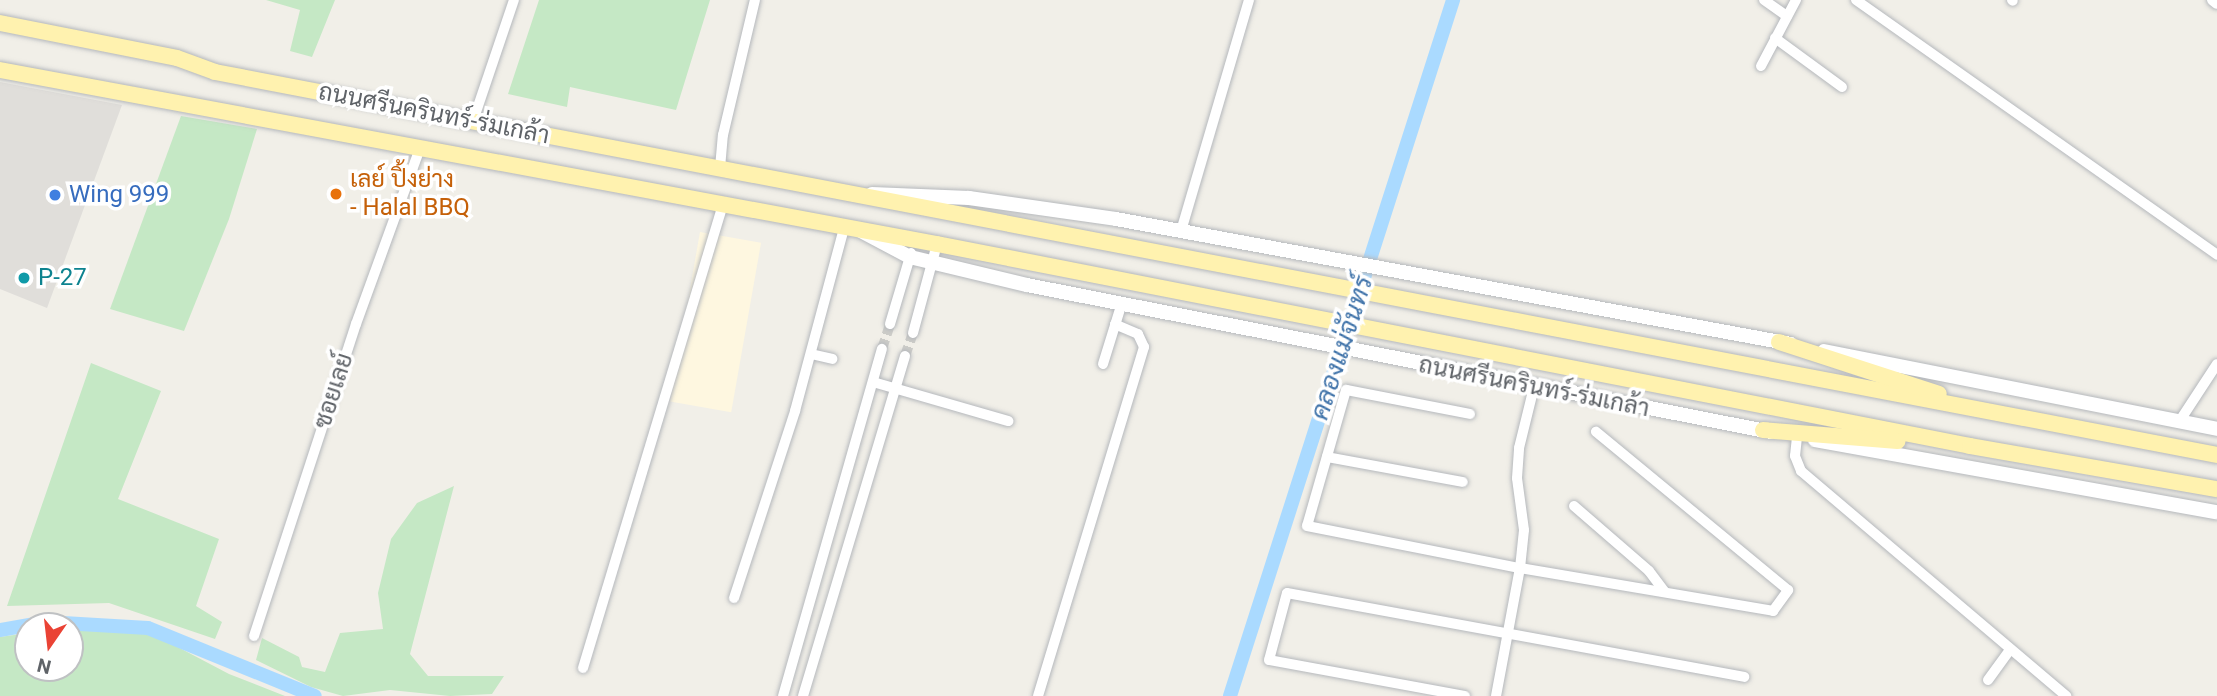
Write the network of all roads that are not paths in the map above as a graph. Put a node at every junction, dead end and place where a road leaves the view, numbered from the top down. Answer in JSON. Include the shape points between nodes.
{"nodes":[{"id":1,"x":514,"y":0,"type":"edge"},
{"id":2,"x":755,"y":0,"type":"edge"},
{"id":3,"x":1249,"y":0,"type":"edge"},
{"id":4,"x":1764,"y":0,"type":"edge"},
{"id":5,"x":1796,"y":0,"type":"edge"},
{"id":6,"x":1856,"y":0,"type":"edge"},
{"id":7,"x":2212,"y":0,"type":"edge"},
{"id":8,"x":2217,"y":4,"type":"edge"},
{"id":9,"x":1787,"y":16,"type":"junction"},
{"id":10,"x":0,"y":23,"type":"edge"},
{"id":11,"x":1775,"y":38,"type":"junction"},
{"id":12,"x":1761,"y":66,"type":"dead end"},
{"id":13,"x":0,"y":70,"type":"edge"},
{"id":14,"x":1842,"y":87,"type":"dead end"},
{"id":15,"x":473,"y":121,"type":"junction"},
{"id":16,"x":420,"y":148,"type":"junction"},
{"id":17,"x":720,"y":168,"type":"junction"},
{"id":18,"x":871,"y":194,"type":"junction"},
{"id":19,"x":723,"y":205,"type":"junction"},
{"id":20,"x":844,"y":228,"type":"junction"},
{"id":21,"x":861,"y":231,"type":"junction"},
{"id":22,"x":1181,"y":231,"type":"junction"},
{"id":23,"x":916,"y":240,"type":"junction"},
{"id":24,"x":937,"y":244,"type":"junction"},
{"id":25,"x":2217,"y":255,"type":"edge"},
{"id":26,"x":909,"y":257,"type":"junction"},
{"id":27,"x":932,"y":263,"type":"junction"},
{"id":28,"x":1121,"y":306,"type":"junction"},
{"id":29,"x":890,"y":324,"type":"tunnel mouth"},
{"id":30,"x":1115,"y":324,"type":"junction"},
{"id":31,"x":912,"y":333,"type":"tunnel mouth"},
{"id":32,"x":1779,"y":342,"type":"junction"},
{"id":33,"x":882,"y":349,"type":"tunnel mouth"},
{"id":34,"x":811,"y":354,"type":"junction"},
{"id":35,"x":905,"y":356,"type":"tunnel mouth"},
{"id":36,"x":832,"y":359,"type":"dead end"},
{"id":37,"x":1103,"y":364,"type":"dead end"},
{"id":38,"x":2217,"y":364,"type":"edge"},
{"id":39,"x":873,"y":382,"type":"junction"},
{"id":40,"x":1534,"y":387,"type":"junction"},
{"id":41,"x":896,"y":389,"type":"junction"},
{"id":42,"x":1470,"y":414,"type":"dead end"},
{"id":43,"x":2002,"y":414,"type":"junction"},
{"id":44,"x":1008,"y":421,"type":"dead end"},
{"id":45,"x":2179,"y":422,"type":"junction"},
{"id":46,"x":2217,"y":429,"type":"edge"},
{"id":47,"x":1763,"y":430,"type":"junction"},
{"id":48,"x":1596,"y":432,"type":"dead end"},
{"id":49,"x":1797,"y":437,"type":"junction"},
{"id":50,"x":1970,"y":446,"type":"junction"},
{"id":51,"x":2217,"y":455,"type":"edge"},
{"id":52,"x":1326,"y":457,"type":"junction"},
{"id":53,"x":1463,"y":482,"type":"dead end"},
{"id":54,"x":2217,"y":489,"type":"edge"},
{"id":55,"x":1574,"y":506,"type":"dead end"},
{"id":56,"x":2217,"y":512,"type":"edge"},
{"id":57,"x":1520,"y":568,"type":"junction"},
{"id":58,"x":1665,"y":592,"type":"junction"},
{"id":59,"x":734,"y":598,"type":"dead end"},
{"id":60,"x":1507,"y":634,"type":"junction"},
{"id":61,"x":254,"y":636,"type":"dead end"},
{"id":62,"x":2009,"y":651,"type":"junction"},
{"id":63,"x":583,"y":668,"type":"dead end"},
{"id":64,"x":1744,"y":677,"type":"dead end"},
{"id":65,"x":1988,"y":680,"type":"dead end"},
{"id":66,"x":783,"y":696,"type":"edge"},
{"id":67,"x":803,"y":696,"type":"edge"},
{"id":68,"x":1038,"y":696,"type":"edge"},
{"id":69,"x":1465,"y":696,"type":"edge"},
{"id":70,"x":1496,"y":696,"type":"edge"},
{"id":71,"x":2066,"y":696,"type":"edge"}],
"edges":[{"from":1,"to":15,"type":"street"},
{"from":2,"to":17,"type":"street","via":[[723,135]]},
{"from":3,"to":22,"type":"street"},
{"from":4,"to":9,"type":"street"},
{"from":5,"to":9,"type":"street"},
{"from":6,"to":25,"type":"street"},
{"from":7,"to":8,"type":"street"},
{"from":9,"to":11,"type":"street"},
{"from":10,"to":15,"type":"main road","name":"ถนนศรีนครินทร์-ร่มเกล้า","via":[[177,58],[215,72]]},
{"from":11,"to":12,"type":"street"},
{"from":11,"to":14,"type":"street"},
{"from":13,"to":16,"type":"main road","name":"ถนนศรีนครินทร์-ร่มเกล้า"},
{"from":15,"to":17,"type":"main road","name":"ถนนศรีนครินทร์-ร่มเกล้า"},
{"from":16,"to":19,"type":"main road","name":"ถนนศรีนครินทร์-ร่มเกล้า"},
{"from":16,"to":61,"type":"street","name":"ซอยเลย์","via":[[356,324]]},
{"from":17,"to":18,"type":"main road","name":"ถนนศรีนครินทร์-ร่มเกล้า"},
{"from":18,"to":22,"type":"main road","name":"ถนนศรีนครินทร์-ร่มเกล้า","via":[[969,198]]},
{"from":18,"to":43,"type":"main road","name":"ถนนศรีนครินทร์-ร่มเกล้า","via":[[1388,299]]},
{"from":19,"to":20,"type":"main road","name":"ถนนศรีนครินทร์-ร่มเกล้า"},
{"from":19,"to":63,"type":"street"},
{"from":20,"to":21,"type":"main road","name":"ถนนศรีนครินทร์-ร่มเกล้า"},
{"from":20,"to":34,"type":"street"},
{"from":21,"to":23,"type":"main road","name":"ถนนศรีนครินทร์-ร่มเกล้า"},
{"from":21,"to":26,"type":"main road","name":"ถนนศรีนครินทร์-ร่มเกล้า"},
{"from":22,"to":32,"type":"main road","name":"ถนนศรีนครินทร์-ร่มเกล้า"},
{"from":23,"to":24,"type":"main road","name":"ถนนศรีนครินทร์-ร่มเกล้า"},
{"from":23,"to":26,"type":"street"},
{"from":24,"to":27,"type":"street"},
{"from":24,"to":50,"type":"main road","name":"ถนนศรีนครินทร์-ร่มเกล้า"},
{"from":26,"to":27,"type":"main road","name":"ถนนศรีนครินทร์-ร่มเกล้า"},
{"from":26,"to":29,"type":"street"},
{"from":27,"to":28,"type":"main road","name":"ถนนศรีนครินทร์-ร่มเกล้า"},
{"from":27,"to":31,"type":"street"},
{"from":28,"to":30,"type":"street"},
{"from":28,"to":40,"type":"main road","name":"ถนนศรีนครินทร์-ร่มเกล้า"},
{"from":30,"to":37,"type":"street"},
{"from":30,"to":68,"type":"street","via":[[1138,334],[1144,347]]},
{"from":32,"to":43,"type":"main road"},
{"from":32,"to":45,"type":"main road","name":"ถนนศรีนครินทร์-ร่มเกล้า"},
{"from":33,"to":39,"type":"street"},
{"from":34,"to":36,"type":"street"},
{"from":34,"to":59,"type":"street"},
{"from":35,"to":41,"type":"street"},
{"from":38,"to":45,"type":"street"},
{"from":39,"to":41,"type":"street"},
{"from":39,"to":66,"type":"street"},
{"from":40,"to":47,"type":"main road","name":"ถนนศรีนครินทร์-ร่มเกล้า"},
{"from":40,"to":57,"type":"street","via":[[1519,458],[1524,530]]},
{"from":41,"to":44,"type":"street"},
{"from":41,"to":67,"type":"street"},
{"from":42,"to":52,"type":"street","via":[[1346,390]]},
{"from":43,"to":51,"type":"main road","name":"ถนนศรีนครินทร์-ร่มเกล้า"},
{"from":45,"to":46,"type":"main road","name":"ถนนศรีนครินทร์-ร่มเกล้า"},
{"from":47,"to":49,"type":"main road","name":"ถนนศรีนครินทร์-ร่มเกล้า"},
{"from":47,"to":50,"type":"main road"},
{"from":48,"to":58,"type":"street","via":[[1788,590],[1773,611]]},
{"from":49,"to":56,"type":"main road","name":"ถนนศรีนครินทร์-ร่มเกล้า"},
{"from":49,"to":62,"type":"street","via":[[1795,456],[1801,471]]},
{"from":50,"to":54,"type":"main road","name":"ถนนศรีนครินทร์-ร่มเกล้า"},
{"from":52,"to":53,"type":"street"},
{"from":52,"to":57,"type":"street","via":[[1307,526]]},
{"from":55,"to":58,"type":"street","via":[[1649,571]]},
{"from":57,"to":58,"type":"street"},
{"from":57,"to":60,"type":"street"},
{"from":60,"to":64,"type":"street"},
{"from":60,"to":69,"type":"street","via":[[1287,593],[1269,660]]},
{"from":60,"to":70,"type":"street"},
{"from":62,"to":65,"type":"street"},
{"from":62,"to":71,"type":"street"}]}
